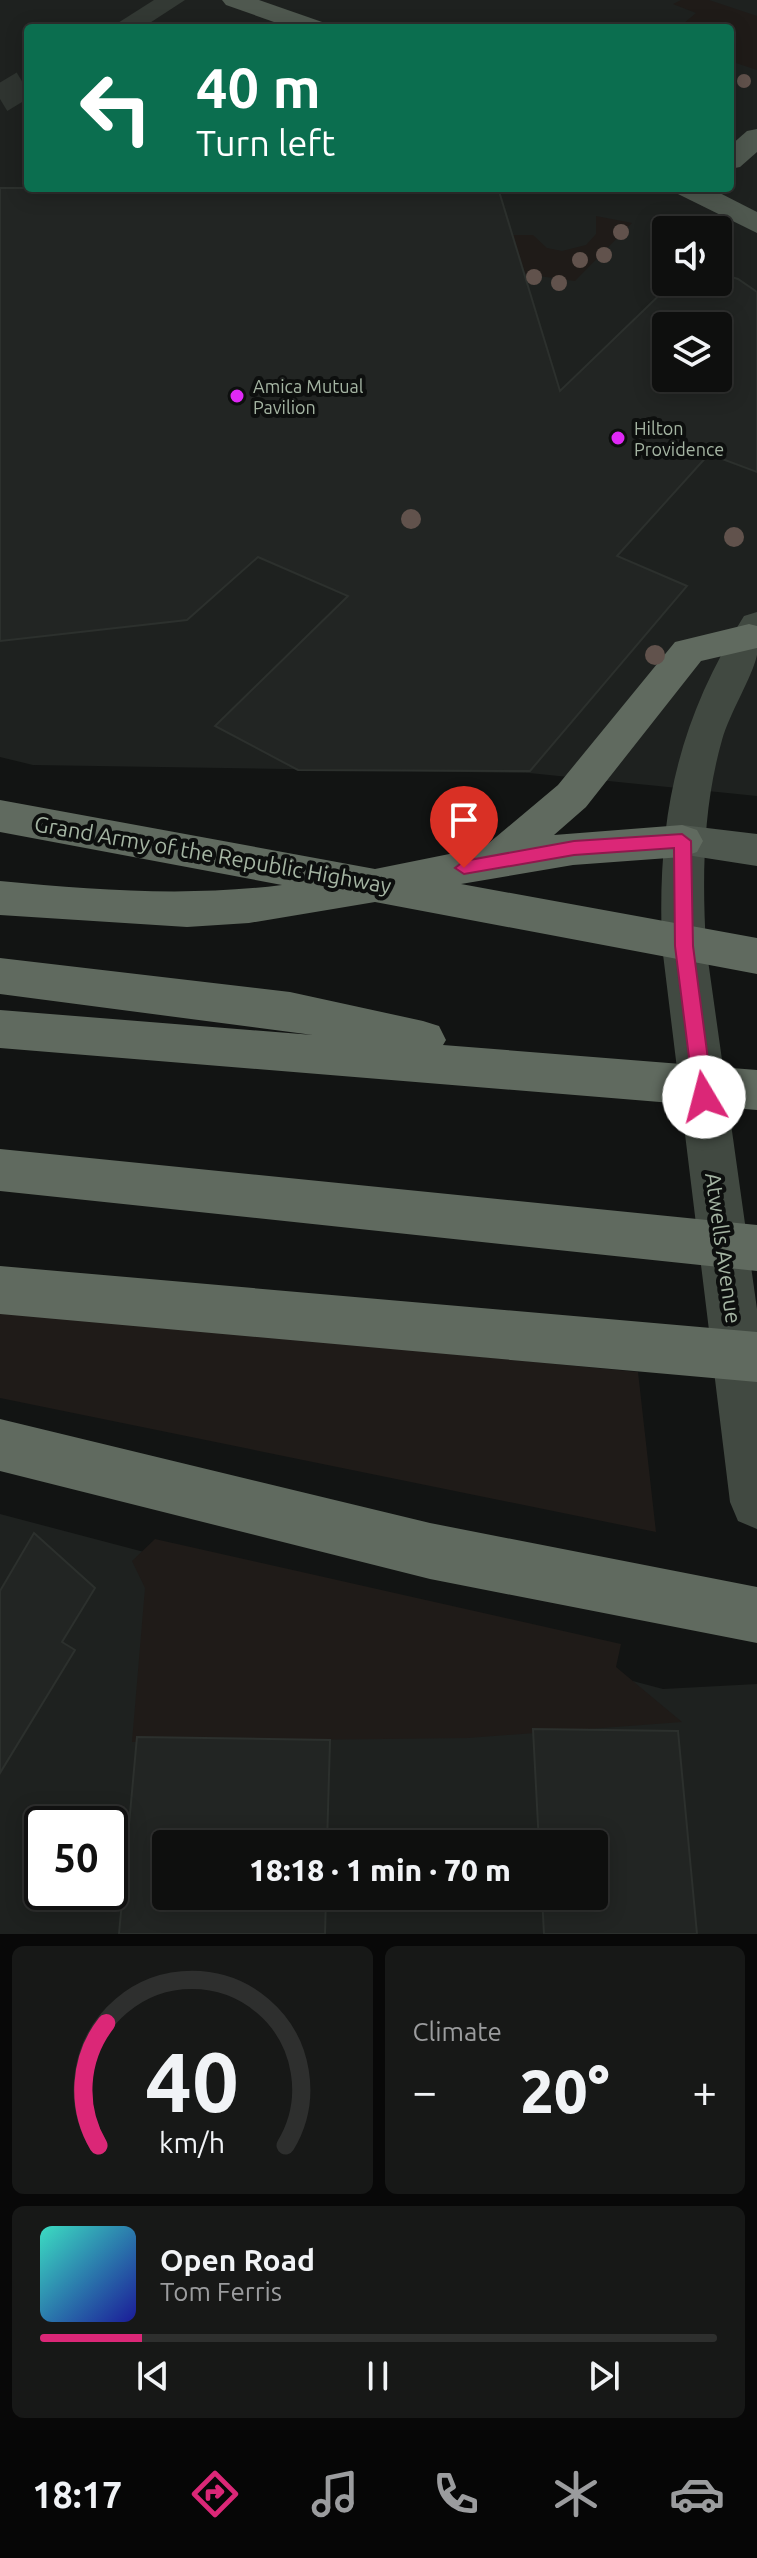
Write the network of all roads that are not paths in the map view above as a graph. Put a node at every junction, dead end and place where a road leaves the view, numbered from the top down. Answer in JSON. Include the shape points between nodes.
{"nodes":[{"id":1,"x":172,"y":0,"type":"edge"},
{"id":2,"x":235,"y":0,"type":"edge"},
{"id":3,"x":130,"y":24,"type":"edge"},
{"id":4,"x":304,"y":24,"type":"edge"},
{"id":5,"x":757,"y":137,"type":"edge"},
{"id":6,"x":734,"y":157,"type":"edge"},
{"id":7,"x":700,"y":192,"type":"edge"},
{"id":8,"x":757,"y":224,"type":"edge"},
{"id":9,"x":753,"y":631,"type":"edge"},
{"id":10,"x":0,"y":816,"type":"edge"},
{"id":11,"x":682,"y":841,"type":"junction"},
{"id":12,"x":757,"y":850,"type":"edge"},
{"id":13,"x":494,"y":862,"type":"junction"},
{"id":14,"x":0,"y":898,"type":"edge"},
{"id":15,"x":757,"y":956,"type":"edge"},
{"id":16,"x":0,"y":976,"type":"edge"},
{"id":17,"x":0,"y":1029,"type":"edge"},
{"id":18,"x":586,"y":1076,"type":"junction"},
{"id":19,"x":757,"y":1090,"type":"edge"},
{"id":20,"x":0,"y":1170,"type":"edge"},
{"id":21,"x":757,"y":1248,"type":"edge"},
{"id":22,"x":0,"y":1290,"type":"edge"},
{"id":23,"x":757,"y":1357,"type":"edge"},
{"id":24,"x":0,"y":1445,"type":"edge"},
{"id":25,"x":756,"y":1496,"type":"edge"},
{"id":26,"x":757,"y":1615,"type":"edge"}],
"edges":[{"from":1,"to":3,"type":"street"},
{"from":2,"to":4,"type":"main road"},
{"from":5,"to":6,"type":"main road"},
{"from":7,"to":8,"type":"main road"},
{"from":9,"to":11,"type":"main road","name":"Atwells Avenue","via":[[708,720],[690,783]]},
{"from":9,"to":13,"type":"highway","via":[[688,651],[572,796]]},
{"from":10,"to":15,"type":"highway","name":"Grand Army of the Republic Highway"},
{"from":11,"to":12,"type":"main road"},
{"from":11,"to":13,"type":"highway","via":[[613,843]]},
{"from":11,"to":25,"type":"main road","name":"Atwells Avenue","via":[[684,946]]},
{"from":13,"to":14,"type":"highway","via":[[252,905],[161,911]]},
{"from":16,"to":18,"type":"highway","via":[[290,1011]]},
{"from":17,"to":18,"type":"highway"},
{"from":18,"to":19,"type":"highway"},
{"from":20,"to":21,"type":"highway"},
{"from":22,"to":23,"type":"highway"},
{"from":24,"to":26,"type":"highway","via":[[430,1551]]}]}
